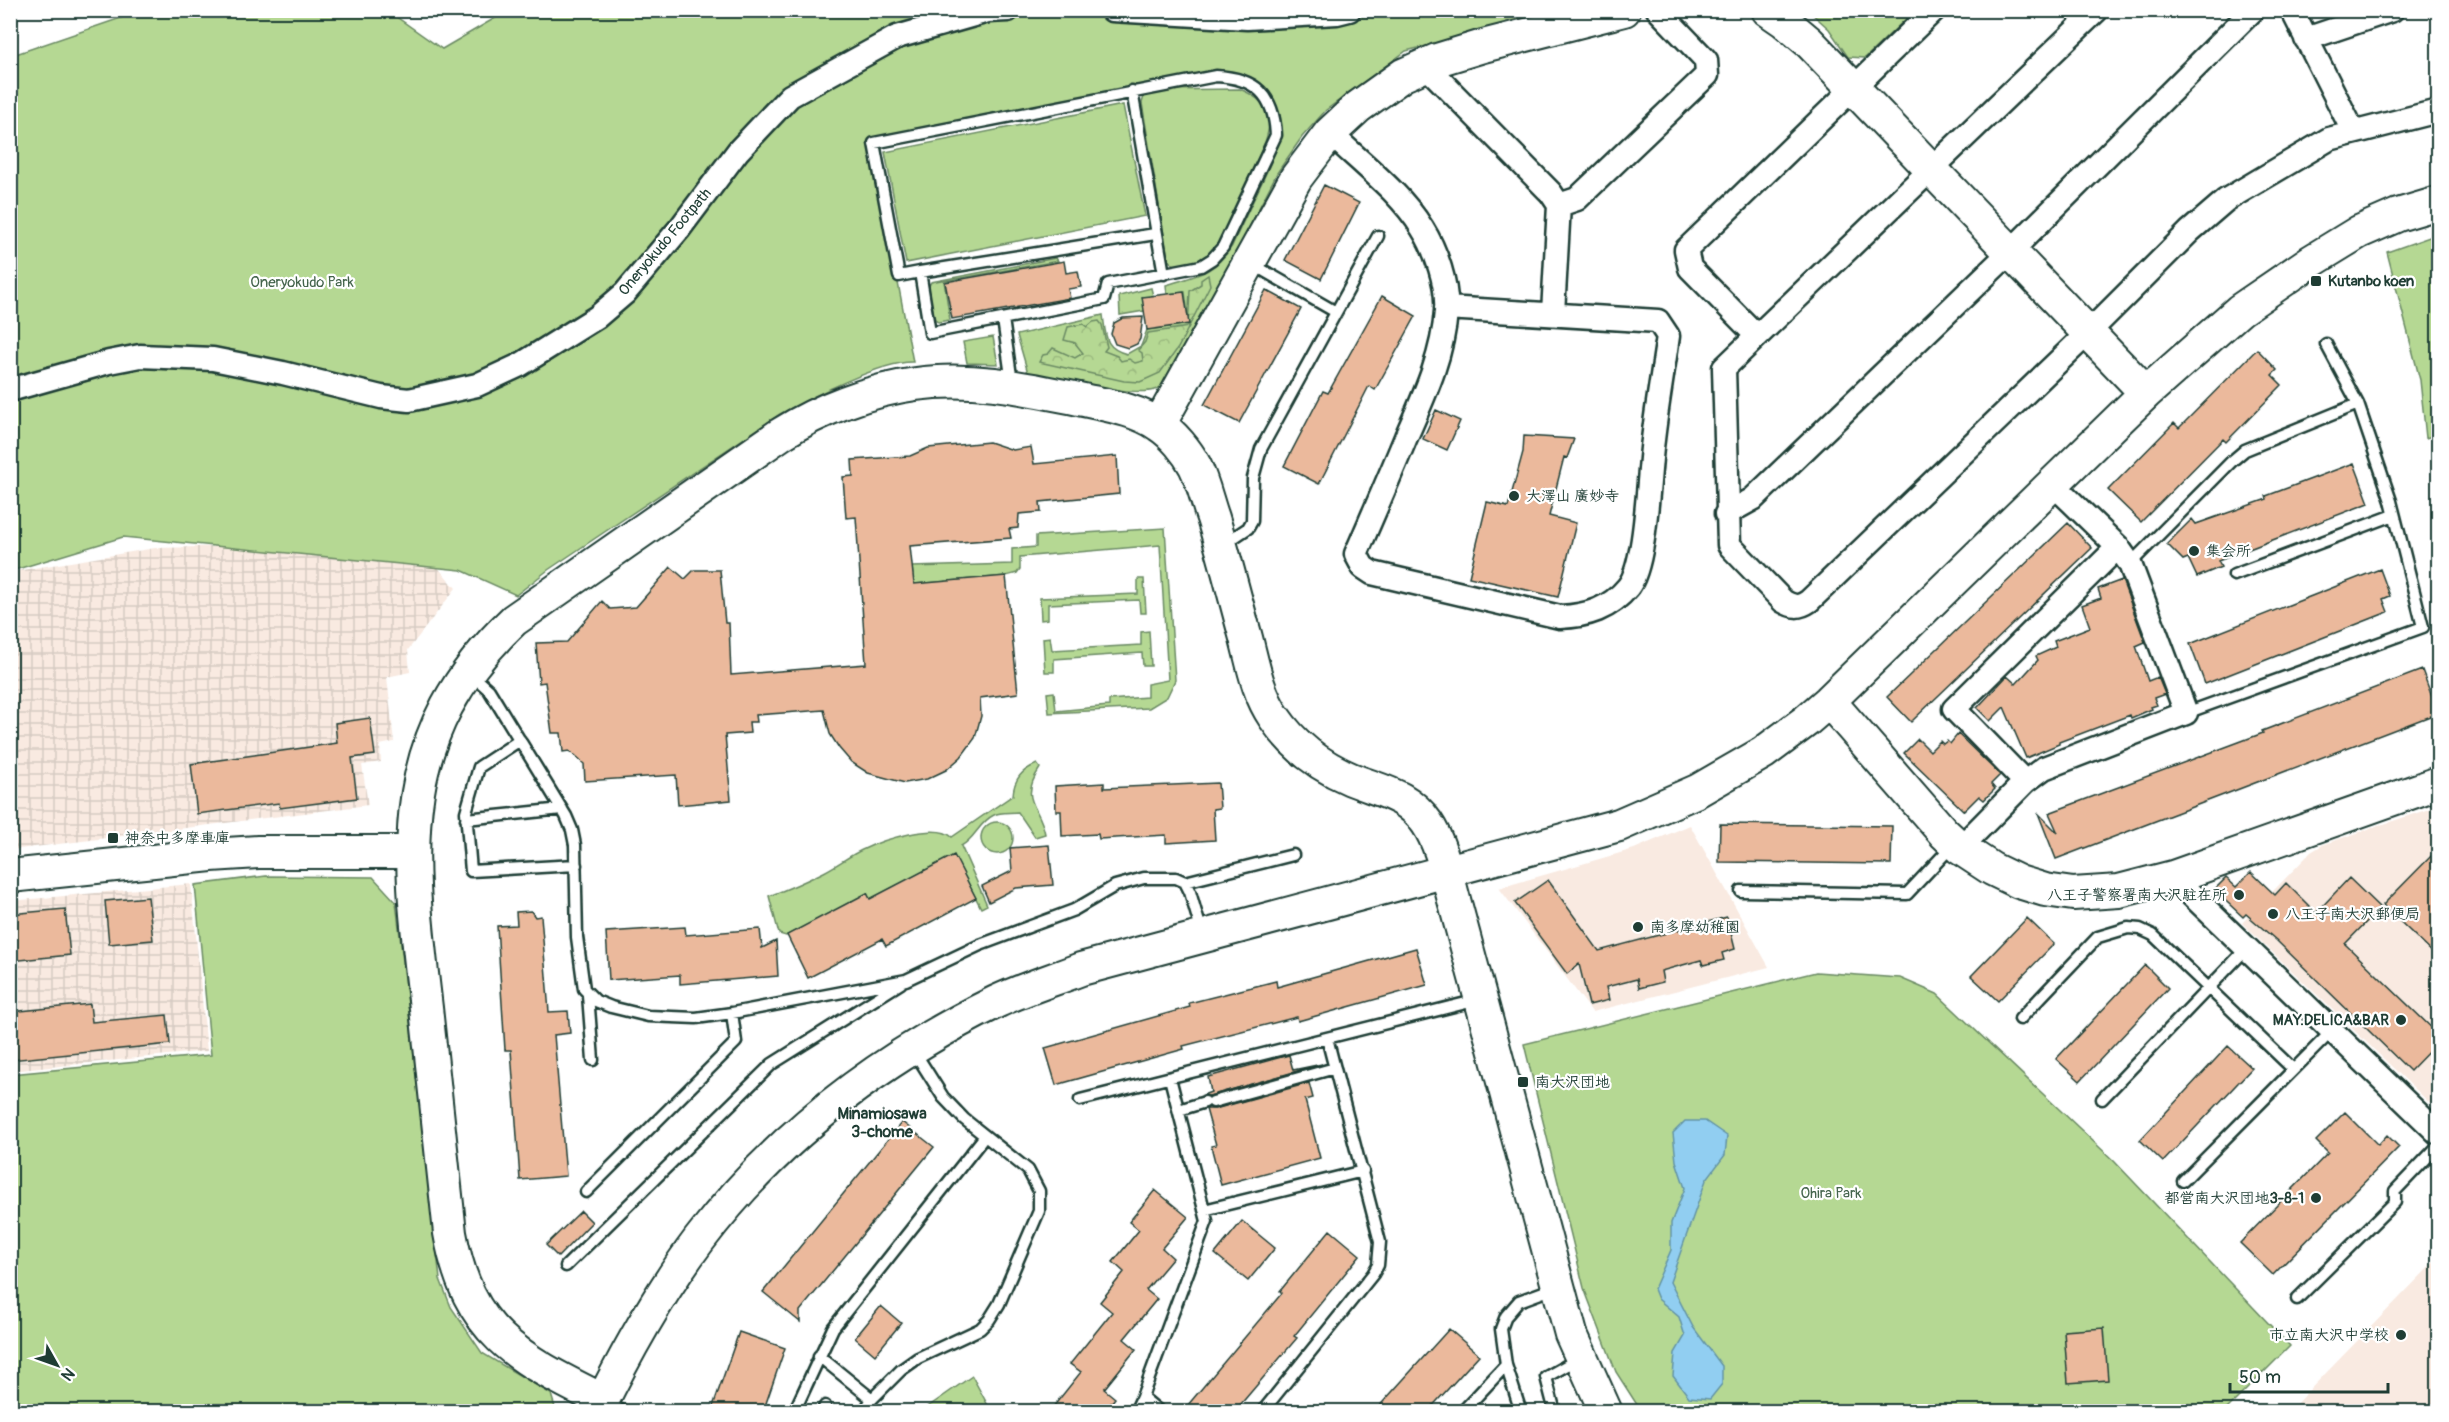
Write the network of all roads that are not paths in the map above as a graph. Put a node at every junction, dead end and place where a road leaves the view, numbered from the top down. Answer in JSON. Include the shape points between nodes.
{"nodes":[{"id":1,"x":1008,"y":10,"type":"edge"},
{"id":2,"x":1112,"y":10,"type":"edge"},
{"id":3,"x":1349,"y":10,"type":"edge"},
{"id":4,"x":1624,"y":10,"type":"edge"},
{"id":5,"x":1658,"y":10,"type":"edge"},
{"id":6,"x":1768,"y":10,"type":"edge"},
{"id":7,"x":1934,"y":10,"type":"edge"},
{"id":8,"x":2097,"y":10,"type":"edge"},
{"id":9,"x":2253,"y":10,"type":"edge"},
{"id":10,"x":2292,"y":10,"type":"edge"},
{"id":11,"x":2392,"y":10,"type":"edge"},
{"id":12,"x":2306,"y":39,"type":"junction"},
{"id":13,"x":1425,"y":65,"type":"junction"},
{"id":14,"x":1853,"y":89,"type":"junction"},
{"id":15,"x":1132,"y":91,"type":"junction"},
{"id":16,"x":2439,"y":111,"type":"edge"},
{"id":17,"x":2353,"y":132,"type":"junction"},
{"id":18,"x":1330,"y":133,"type":"junction"},
{"id":19,"x":1930,"y":169,"type":"junction"},
{"id":20,"x":2439,"y":203,"type":"edge"},
{"id":21,"x":1559,"y":205,"type":"junction"},
{"id":22,"x":1155,"y":234,"type":"junction"},
{"id":23,"x":1378,"y":236,"type":"dead end"},
{"id":24,"x":2010,"y":252,"type":"junction"},
{"id":25,"x":1250,"y":263,"type":"junction"},
{"id":26,"x":920,"y":272,"type":"junction"},
{"id":27,"x":1164,"y":274,"type":"junction"},
{"id":28,"x":1446,"y":308,"type":"junction"},
{"id":29,"x":1336,"y":312,"type":"junction"},
{"id":30,"x":1553,"y":313,"type":"junction"},
{"id":31,"x":1003,"y":319,"type":"junction"},
{"id":32,"x":2088,"y":333,"type":"junction"},
{"id":33,"x":1757,"y":336,"type":"junction"},
{"id":34,"x":2326,"y":344,"type":"dead end"},
{"id":35,"x":1012,"y":386,"type":"junction"},
{"id":36,"x":10,"y":390,"type":"edge"},
{"id":37,"x":2146,"y":393,"type":"junction"},
{"id":38,"x":2358,"y":404,"type":"junction"},
{"id":39,"x":1159,"y":425,"type":"junction"},
{"id":40,"x":2053,"y":484,"type":"junction"},
{"id":41,"x":1726,"y":514,"type":"junction"},
{"id":42,"x":2394,"y":515,"type":"junction"},
{"id":43,"x":1221,"y":546,"type":"junction"},
{"id":44,"x":2124,"y":556,"type":"junction"},
{"id":45,"x":2234,"y":576,"type":"dead end"},
{"id":46,"x":468,"y":671,"type":"junction"},
{"id":47,"x":1829,"y":701,"type":"junction"},
{"id":48,"x":2186,"y":713,"type":"junction"},
{"id":49,"x":520,"y":740,"type":"junction"},
{"id":50,"x":2025,"y":782,"type":"junction"},
{"id":51,"x":2439,"y":783,"type":"edge"},
{"id":52,"x":562,"y":809,"type":"junction"},
{"id":53,"x":466,"y":819,"type":"junction"},
{"id":54,"x":1957,"y":845,"type":"junction"},
{"id":55,"x":412,"y":852,"type":"junction"},
{"id":56,"x":1293,"y":855,"type":"dead end"},
{"id":57,"x":576,"y":865,"type":"junction"},
{"id":58,"x":1446,"y":872,"type":"junction"},
{"id":59,"x":10,"y":876,"type":"edge"},
{"id":60,"x":2173,"y":877,"type":"junction"},
{"id":61,"x":1185,"y":882,"type":"junction"},
{"id":62,"x":1741,"y":891,"type":"dead end"},
{"id":63,"x":1203,"y":936,"type":"junction"},
{"id":64,"x":2247,"y":948,"type":"junction"},
{"id":65,"x":906,"y":980,"type":"junction"},
{"id":66,"x":2209,"y":988,"type":"junction"},
{"id":67,"x":588,"y":995,"type":"junction"},
{"id":68,"x":1481,"y":999,"type":"junction"},
{"id":69,"x":732,"y":1013,"type":"junction"},
{"id":70,"x":2020,"y":1019,"type":"dead end"},
{"id":71,"x":2332,"y":1031,"type":"junction"},
{"id":72,"x":1327,"y":1038,"type":"junction"},
{"id":73,"x":912,"y":1048,"type":"junction"},
{"id":74,"x":593,"y":1060,"type":"dead end"},
{"id":75,"x":1335,"y":1068,"type":"junction"},
{"id":76,"x":2294,"y":1069,"type":"junction"},
{"id":77,"x":1170,"y":1077,"type":"junction"},
{"id":78,"x":2102,"y":1099,"type":"dead end"},
{"id":79,"x":1080,"y":1100,"type":"dead end"},
{"id":80,"x":1179,"y":1110,"type":"junction"},
{"id":81,"x":2439,"y":1133,"type":"edge"},
{"id":82,"x":985,"y":1136,"type":"junction"},
{"id":83,"x":2439,"y":1146,"type":"edge"},
{"id":84,"x":1363,"y":1171,"type":"junction"},
{"id":85,"x":2183,"y":1181,"type":"dead end"},
{"id":86,"x":586,"y":1191,"type":"dead end"},
{"id":87,"x":1204,"y":1210,"type":"junction"},
{"id":88,"x":566,"y":1266,"type":"dead end"},
{"id":89,"x":1557,"y":1287,"type":"junction"},
{"id":90,"x":2298,"y":1299,"type":"dead end"},
{"id":91,"x":819,"y":1356,"type":"junction"},
{"id":92,"x":1580,"y":1358,"type":"junction"},
{"id":93,"x":1506,"y":1365,"type":"junction"},
{"id":94,"x":1142,"y":1397,"type":"junction"},
{"id":95,"x":872,"y":1399,"type":"junction"},
{"id":96,"x":608,"y":1408,"type":"edge"},
{"id":97,"x":794,"y":1412,"type":"edge"},
{"id":98,"x":864,"y":1412,"type":"edge"},
{"id":99,"x":1135,"y":1412,"type":"edge"},
{"id":100,"x":1160,"y":1412,"type":"edge"},
{"id":101,"x":1262,"y":1412,"type":"edge"},
{"id":102,"x":1462,"y":1412,"type":"edge"},
{"id":103,"x":1521,"y":1412,"type":"edge"},
{"id":104,"x":1555,"y":1412,"type":"edge"},
{"id":105,"x":1606,"y":1412,"type":"edge"}],
"edges":[{"from":1,"to":36,"type":"street","name":"Oneryokudo Footpath","via":[[988,11],[897,37],[790,96],[738,152],[625,293],[588,323],[520,365],[477,385],[409,400],[213,359],[140,356]]},
{"from":2,"to":3,"type":"street","via":[[1247,18]]},
{"from":4,"to":13,"type":"street"},
{"from":5,"to":21,"type":"street","via":[[1706,60],[1707,75],[1577,200]]},
{"from":6,"to":14,"type":"street","via":[[1809,42]]},
{"from":7,"to":14,"type":"street"},
{"from":8,"to":19,"type":"street"},
{"from":9,"to":24,"type":"street"},
{"from":10,"to":12,"type":"street"},
{"from":11,"to":12,"type":"street"},
{"from":12,"to":17,"type":"street"},
{"from":13,"to":18,"type":"street","via":[[1380,90]]},
{"from":13,"to":21,"type":"street"},
{"from":14,"to":19,"type":"street"},
{"from":14,"to":33,"type":"street","via":[[1686,250],[1690,268]]},
{"from":15,"to":22,"type":"lane"},
{"from":15,"to":26,"type":"lane","via":[[874,143],[899,276]]},
{"from":15,"to":27,"type":"lane","via":[[1235,76],[1262,93],[1271,103],[1275,118],[1276,135],[1223,247],[1201,266]]},
{"from":16,"to":17,"type":"street"},
{"from":17,"to":32,"type":"street","via":[[2330,139],[2226,200]]},
{"from":18,"to":25,"type":"street","via":[[1296,178]]},
{"from":18,"to":28,"type":"street","via":[[1404,204],[1422,228],[1438,263]]},
{"from":19,"to":24,"type":"street"},
{"from":19,"to":33,"type":"street"},
{"from":20,"to":37,"type":"street","via":[[2359,232],[2310,261],[2240,310]]},
{"from":21,"to":30,"type":"street"},
{"from":22,"to":26,"type":"lane"},
{"from":22,"to":27,"type":"lane"},
{"from":23,"to":29,"type":"lane"},
{"from":24,"to":32,"type":"street"},
{"from":24,"to":41,"type":"street","via":[[1753,498]]},
{"from":25,"to":29,"type":"lane"},
{"from":25,"to":39,"type":"street"},
{"from":26,"to":31,"type":"lane","via":[[930,333]]},
{"from":27,"to":31,"type":"lane","via":[[1108,284],[1104,299]]},
{"from":28,"to":30,"type":"street"},
{"from":28,"to":30,"type":"street","via":[[1442,344],[1431,378],[1356,554],[1358,560],[1371,573],[1560,617],[1597,612],[1612,603],[1629,586],[1640,566],[1668,336],[1658,321]]},
{"from":29,"to":43,"type":"lane","via":[[1261,449],[1253,478],[1252,521]]},
{"from":31,"to":35,"type":"lane"},
{"from":32,"to":37,"type":"street"},
{"from":32,"to":41,"type":"street","via":[[1801,606],[1783,601],[1729,544]]},
{"from":33,"to":41,"type":"street","via":[[1724,368]]},
{"from":34,"to":38,"type":"lane"},
{"from":35,"to":39,"type":"street","via":[[1125,410]]},
{"from":35,"to":46,"type":"street","via":[[973,382],[915,384],[840,405],[793,426],[528,608]]},
{"from":37,"to":40,"type":"street"},
{"from":38,"to":42,"type":"lane"},
{"from":38,"to":44,"type":"lane","via":[[2245,450]]},
{"from":39,"to":43,"type":"street","via":[[1195,466]]},
{"from":40,"to":44,"type":"street"},
{"from":40,"to":47,"type":"street"},
{"from":42,"to":45,"type":"lane"},
{"from":42,"to":48,"type":"lane","via":[[2422,627]]},
{"from":43,"to":58,"type":"street","via":[[1260,692],[1274,718],[1318,762],[1353,780],[1387,791],[1416,811],[1434,837]]},
{"from":44,"to":48,"type":"street"},
{"from":44,"to":50,"type":"street","via":[[1954,709]]},
{"from":46,"to":49,"type":"lane","via":[[489,690]]},
{"from":46,"to":55,"type":"street","via":[[448,702],[427,753],[415,800]]},
{"from":47,"to":54,"type":"street"},
{"from":47,"to":58,"type":"street","via":[[1763,753],[1656,811],[1619,825]]},
{"from":48,"to":50,"type":"street","via":[[2044,768]]},
{"from":49,"to":52,"type":"lane"},
{"from":49,"to":53,"type":"lane","via":[[478,767]]},
{"from":50,"to":54,"type":"street"},
{"from":51,"to":60,"type":"street"},
{"from":52,"to":53,"type":"lane"},
{"from":52,"to":57,"type":"lane","via":[[572,830]]},
{"from":53,"to":57,"type":"lane","via":[[471,871]]},
{"from":54,"to":60,"type":"street","via":[[1992,869],[2046,890],[2097,894]]},
{"from":54,"to":62,"type":"lane","via":[[1907,894]]},
{"from":55,"to":59,"type":"street","via":[[223,854]]},
{"from":55,"to":96,"type":"street","via":[[450,1233],[464,1286],[489,1328],[530,1363]]},
{"from":56,"to":61,"type":"lane"},
{"from":57,"to":67,"type":"lane","via":[[580,969]]},
{"from":58,"to":63,"type":"street"},
{"from":58,"to":68,"type":"street"},
{"from":60,"to":64,"type":"street"},
{"from":61,"to":63,"type":"lane"},
{"from":61,"to":65,"type":"lane","via":[[1160,877],[1115,886],[1074,910],[980,945]]},
{"from":63,"to":73,"type":"street","via":[[1081,969],[998,1002]]},
{"from":64,"to":66,"type":"lane"},
{"from":64,"to":71,"type":"street"},
{"from":65,"to":69,"type":"lane"},
{"from":65,"to":88,"type":"lane","via":[[772,1064]]},
{"from":66,"to":70,"type":"lane","via":[[2153,935],[2128,928],[2098,937]]},
{"from":66,"to":76,"type":"lane"},
{"from":66,"to":78,"type":"lane"},
{"from":67,"to":69,"type":"lane","via":[[611,1007],[648,1016],[696,1018]]},
{"from":67,"to":74,"type":"lane"},
{"from":68,"to":72,"type":"lane"},
{"from":68,"to":89,"type":"street"},
{"from":69,"to":86,"type":"lane","via":[[736,1042]]},
{"from":71,"to":76,"type":"lane"},
{"from":71,"to":81,"type":"street"},
{"from":72,"to":75,"type":"lane"},
{"from":72,"to":77,"type":"lane"},
{"from":73,"to":82,"type":"lane","via":[[943,1097]]},
{"from":73,"to":96,"type":"street","via":[[838,1098],[735,1196],[698,1241],[652,1309]]},
{"from":75,"to":80,"type":"lane"},
{"from":75,"to":84,"type":"lane"},
{"from":76,"to":85,"type":"lane"},
{"from":77,"to":79,"type":"lane"},
{"from":77,"to":80,"type":"lane"},
{"from":80,"to":87,"type":"lane"},
{"from":82,"to":91,"type":"lane","via":[[833,1328]]},
{"from":82,"to":95,"type":"lane","via":[[1028,1170],[1039,1191],[1039,1210],[999,1304],[980,1329],[901,1370]]},
{"from":83,"to":90,"type":"lane","via":[[2395,1191],[2395,1202]]},
{"from":84,"to":87,"type":"lane"},
{"from":84,"to":101,"type":"lane","via":[[1380,1242],[1378,1265]]},
{"from":87,"to":94,"type":"lane","via":[[1207,1221]]},
{"from":89,"to":92,"type":"street"},
{"from":89,"to":93,"type":"lane","via":[[1519,1300],[1506,1316],[1501,1329]]},
{"from":91,"to":95,"type":"lane"},
{"from":91,"to":97,"type":"lane"},
{"from":92,"to":104,"type":"lane","via":[[1546,1377]]},
{"from":92,"to":105,"type":"street"},
{"from":93,"to":102,"type":"lane"},
{"from":93,"to":103,"type":"lane"},
{"from":94,"to":99,"type":"lane"},
{"from":94,"to":100,"type":"lane"},
{"from":95,"to":98,"type":"lane"}]}
